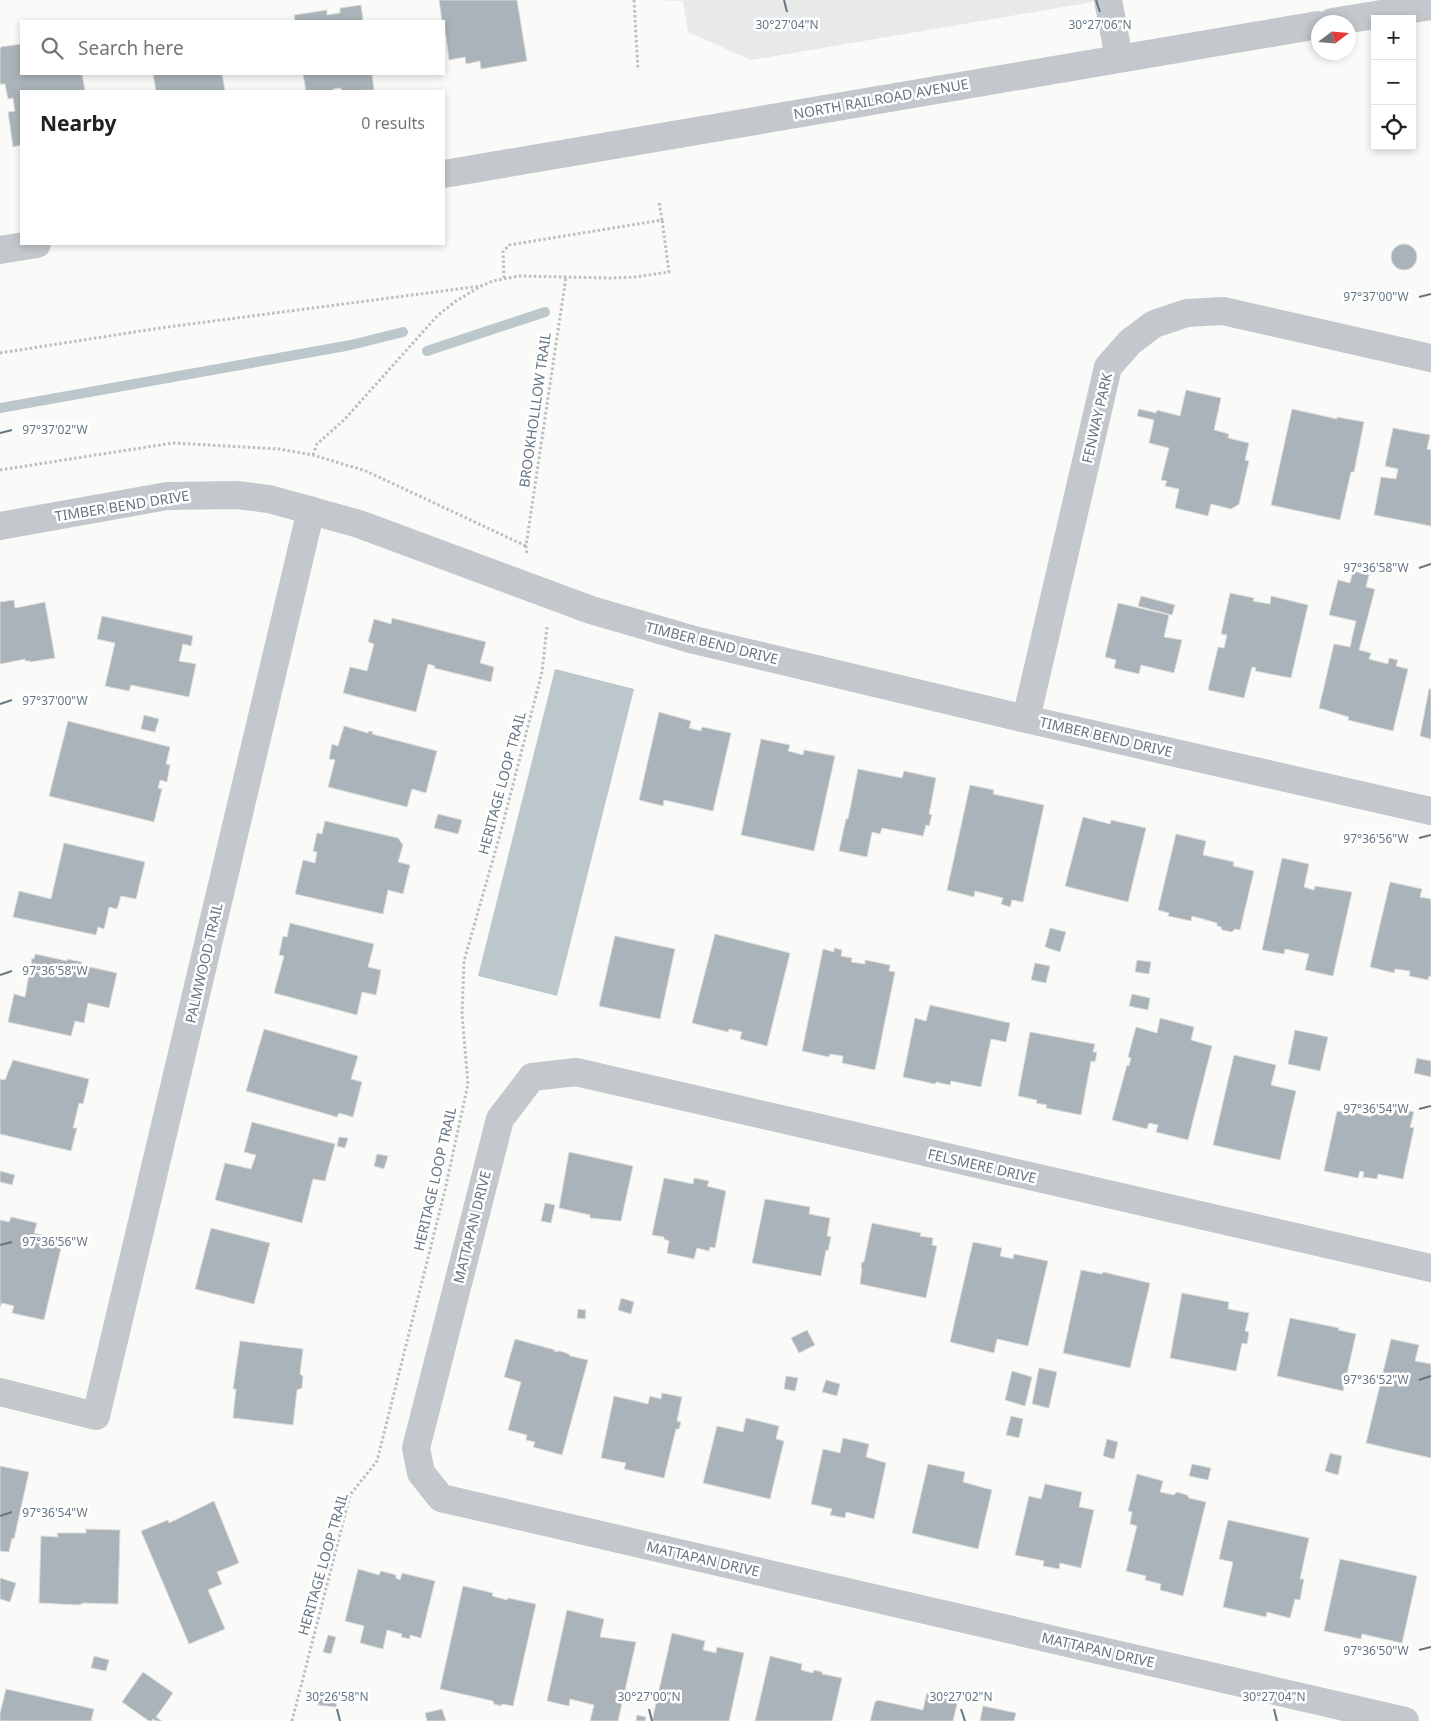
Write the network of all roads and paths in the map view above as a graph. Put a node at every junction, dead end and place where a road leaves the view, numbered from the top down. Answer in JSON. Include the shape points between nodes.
{"nodes":[{"id":1,"x":634,"y":0,"type":"edge"},
{"id":2,"x":1108,"y":0,"type":"edge"},
{"id":3,"x":1431,"y":6,"type":"edge"},
{"id":4,"x":1356,"y":18,"type":"edge"},
{"id":5,"x":1311,"y":26,"type":"edge"},
{"id":6,"x":1119,"y":58,"type":"junction"},
{"id":7,"x":638,"y":70,"type":"dead end"},
{"id":8,"x":445,"y":174,"type":"edge"},
{"id":9,"x":659,"y":202,"type":"dead end"},
{"id":10,"x":662,"y":220,"type":"junction"},
{"id":11,"x":31,"y":245,"type":"edge"},
{"id":12,"x":0,"y":250,"type":"edge"},
{"id":13,"x":566,"y":277,"type":"junction"},
{"id":14,"x":504,"y":278,"type":"junction"},
{"id":15,"x":481,"y":286,"type":"junction"},
{"id":16,"x":0,"y":353,"type":"edge"},
{"id":17,"x":1431,"y":358,"type":"edge"},
{"id":18,"x":313,"y":455,"type":"dead end"},
{"id":19,"x":311,"y":510,"type":"junction"},
{"id":20,"x":0,"y":526,"type":"edge"},
{"id":21,"x":526,"y":546,"type":"dead end"},
{"id":22,"x":548,"y":630,"type":"dead end"},
{"id":23,"x":1026,"y":719,"type":"junction"},
{"id":24,"x":1431,"y":811,"type":"edge"},
{"id":25,"x":532,"y":1077,"type":"joint"},
{"id":26,"x":1431,"y":1268,"type":"edge"},
{"id":27,"x":0,"y":1392,"type":"edge"},
{"id":28,"x":292,"y":1721,"type":"edge"},
{"id":29,"x":1405,"y":1721,"type":"edge"}],
"edges":[{"from":1,"to":7,"type":"path"},
{"from":2,"to":6,"type":"street"},
{"from":3,"to":4,"type":"street"},
{"from":5,"to":6,"type":"street","name":"NORTH RAILROAD AVENUE"},
{"from":6,"to":8,"type":"street","name":"NORTH RAILROAD AVENUE"},
{"from":9,"to":10,"type":"path"},
{"from":10,"to":13,"type":"path","via":[[669,272],[635,277]]},
{"from":10,"to":14,"type":"path","via":[[509,245],[503,252]]},
{"from":11,"to":12,"type":"street"},
{"from":13,"to":14,"type":"path","via":[[530,275]]},
{"from":13,"to":21,"type":"path","name":"BROOKHOLLLOW TRAIL"},
{"from":14,"to":15,"type":"path"},
{"from":15,"to":16,"type":"path","via":[[160,328]]},
{"from":15,"to":18,"type":"path","via":[[438,315],[344,420],[317,444]]},
{"from":17,"to":23,"type":"street","name":"FENWAY PARK","via":[[1223,311],[1187,313],[1154,324],[1130,342],[1108,367]]},
{"from":19,"to":20,"type":"street","name":"TIMBER BEND DRIVE","via":[[269,499],[236,495],[168,496]]},
{"from":19,"to":23,"type":"street","name":"TIMBER BEND DRIVE","via":[[359,524],[592,610],[694,640]]},
{"from":19,"to":27,"type":"street","name":"PALMWOOD TRAIL","via":[[96,1416]]},
{"from":22,"to":28,"type":"path","name":"HERITAGE LOOP TRAIL","via":[[542,672],[464,961],[462,1014],[468,1084],[445,1190],[377,1461],[350,1495]]},
{"from":23,"to":24,"type":"street","name":"TIMBER BEND DRIVE"},
{"from":25,"to":26,"type":"street","name":"FELSMERE DRIVE","via":[[576,1072]]},
{"from":25,"to":29,"type":"street","name":"MATTAPAN DRIVE","via":[[500,1119],[416,1448],[421,1473],[440,1498]]}]}
